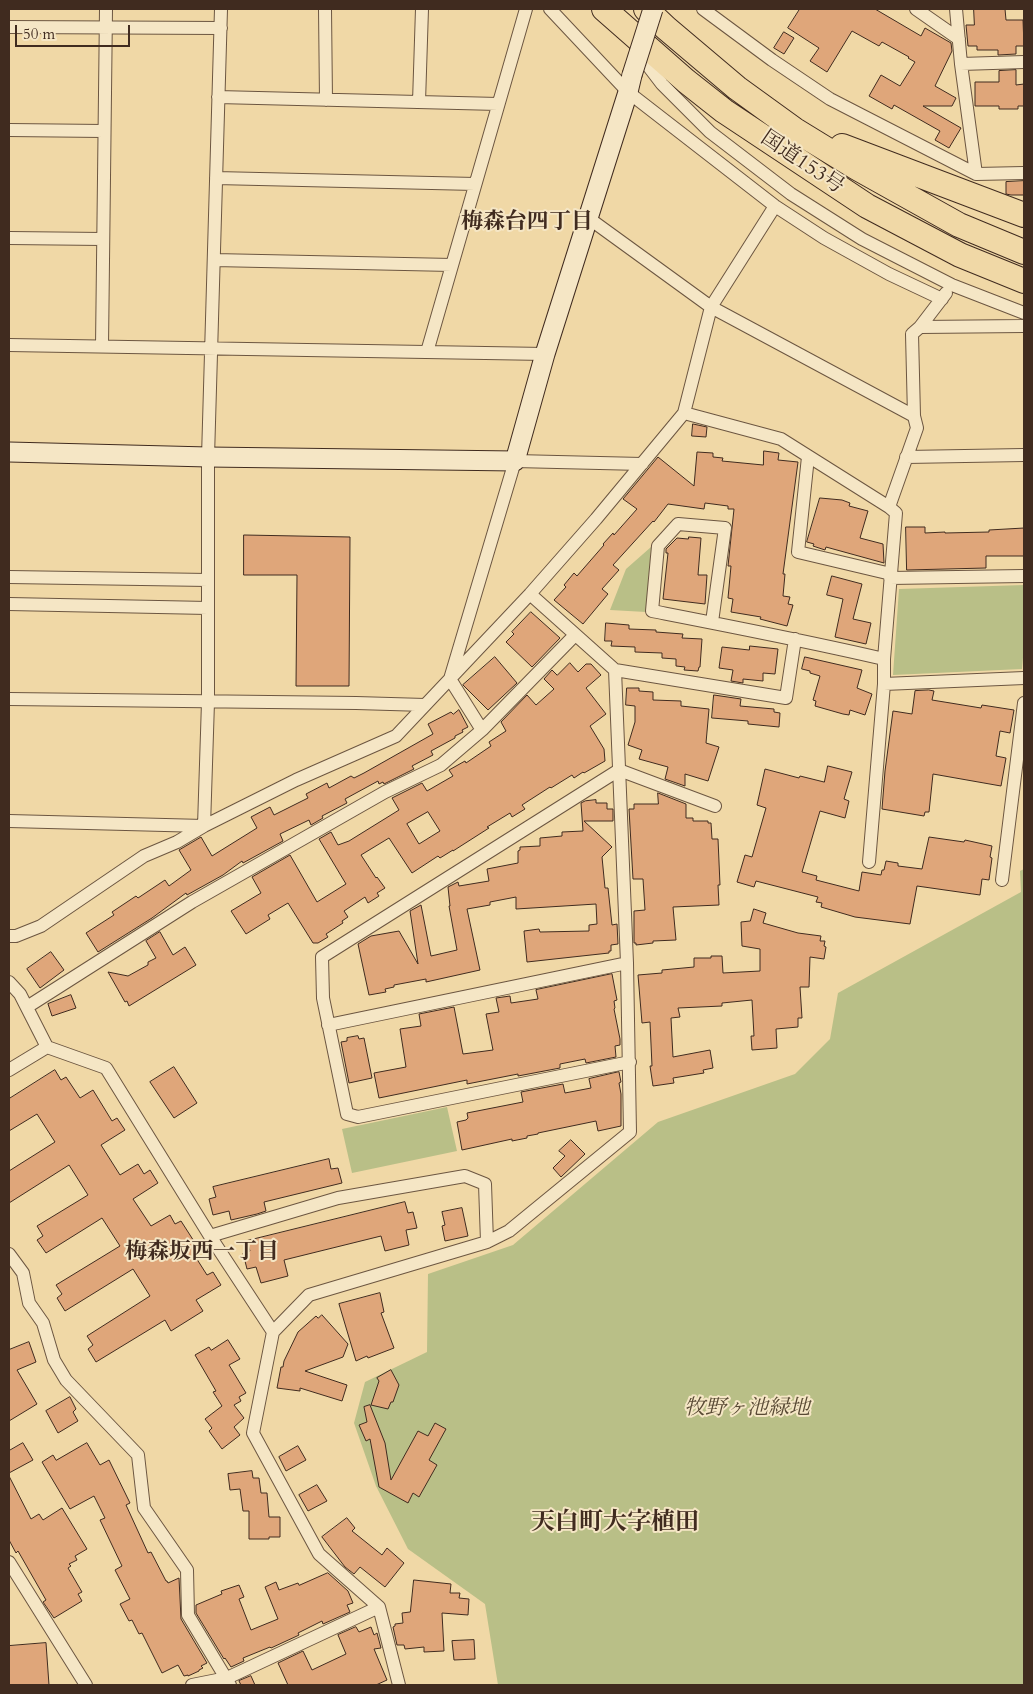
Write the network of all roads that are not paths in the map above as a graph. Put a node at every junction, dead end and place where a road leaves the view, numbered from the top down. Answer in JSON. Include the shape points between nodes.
{"nodes":[{"id":1,"x":106,"y":9,"type":"edge"},
{"id":2,"x":221,"y":9,"type":"edge"},
{"id":3,"x":325,"y":9,"type":"edge"},
{"id":4,"x":422,"y":9,"type":"edge"},
{"id":5,"x":526,"y":9,"type":"edge"},
{"id":6,"x":550,"y":9,"type":"edge"},
{"id":7,"x":604,"y":9,"type":"edge"},
{"id":8,"x":646,"y":9,"type":"edge"},
{"id":9,"x":652,"y":9,"type":"edge"},
{"id":10,"x":703,"y":9,"type":"edge"},
{"id":11,"x":916,"y":9,"type":"edge"},
{"id":12,"x":956,"y":9,"type":"edge"},
{"id":13,"x":9,"y":27,"type":"edge"},
{"id":14,"x":105,"y":28,"type":"junction"},
{"id":15,"x":221,"y":28,"type":"junction"},
{"id":16,"x":959,"y":39,"type":"junction"},
{"id":17,"x":1024,"y":62,"type":"edge"},
{"id":18,"x":961,"y":64,"type":"junction"},
{"id":19,"x":630,"y":84,"type":"junction"},
{"id":20,"x":218,"y":97,"type":"junction"},
{"id":21,"x":326,"y":100,"type":"junction"},
{"id":22,"x":419,"y":102,"type":"junction"},
{"id":23,"x":498,"y":104,"type":"junction"},
{"id":24,"x":9,"y":130,"type":"edge"},
{"id":25,"x":795,"y":130,"type":"junction"},
{"id":26,"x":104,"y":131,"type":"junction"},
{"id":27,"x":1024,"y":173,"type":"edge"},
{"id":28,"x":976,"y":174,"type":"junction"},
{"id":29,"x":216,"y":178,"type":"junction"},
{"id":30,"x":475,"y":184,"type":"junction"},
{"id":31,"x":775,"y":206,"type":"junction"},
{"id":32,"x":1024,"y":215,"type":"edge"},
{"id":33,"x":587,"y":217,"type":"junction"},
{"id":34,"x":9,"y":238,"type":"edge"},
{"id":35,"x":103,"y":239,"type":"junction"},
{"id":36,"x":1024,"y":252,"type":"edge"},
{"id":37,"x":214,"y":260,"type":"junction"},
{"id":38,"x":452,"y":265,"type":"junction"},
{"id":39,"x":1024,"y":281,"type":"edge"},
{"id":40,"x":952,"y":285,"type":"junction"},
{"id":41,"x":942,"y":299,"type":"junction"},
{"id":42,"x":711,"y":307,"type":"junction"},
{"id":43,"x":1024,"y":312,"type":"edge"},
{"id":44,"x":1024,"y":326,"type":"edge"},
{"id":45,"x":920,"y":327,"type":"junction"},
{"id":46,"x":9,"y":345,"type":"edge"},
{"id":47,"x":102,"y":346,"type":"junction"},
{"id":48,"x":211,"y":348,"type":"junction"},
{"id":49,"x":426,"y":352,"type":"junction"},
{"id":50,"x":545,"y":354,"type":"junction"},
{"id":51,"x":684,"y":413,"type":"junction"},
{"id":52,"x":914,"y":416,"type":"junction"},
{"id":53,"x":9,"y":452,"type":"edge"},
{"id":54,"x":1024,"y":455,"type":"edge"},
{"id":55,"x":208,"y":457,"type":"junction"},
{"id":56,"x":808,"y":457,"type":"junction"},
{"id":57,"x":906,"y":457,"type":"junction"},
{"id":58,"x":515,"y":461,"type":"junction"},
{"id":59,"x":642,"y":464,"type":"junction"},
{"id":60,"x":889,"y":507,"type":"junction"},
{"id":61,"x":891,"y":576,"type":"junction"},
{"id":62,"x":1024,"y":576,"type":"edge"},
{"id":63,"x":9,"y":577,"type":"edge"},
{"id":64,"x":208,"y":580,"type":"junction"},
{"id":65,"x":530,"y":594,"type":"junction"},
{"id":66,"x":9,"y":604,"type":"edge"},
{"id":67,"x":208,"y":608,"type":"junction"},
{"id":68,"x":712,"y":622,"type":"junction"},
{"id":69,"x":575,"y":635,"type":"junction"},
{"id":70,"x":794,"y":639,"type":"junction"},
{"id":71,"x":884,"y":659,"type":"junction"},
{"id":72,"x":615,"y":670,"type":"junction"},
{"id":73,"x":1024,"y":678,"type":"edge"},
{"id":74,"x":450,"y":679,"type":"junction"},
{"id":75,"x":884,"y":684,"type":"junction"},
{"id":76,"x":9,"y":699,"type":"edge"},
{"id":77,"x":208,"y":702,"type":"junction"},
{"id":78,"x":1024,"y":703,"type":"edge"},
{"id":79,"x":425,"y":706,"type":"junction"},
{"id":80,"x":482,"y":730,"type":"junction"},
{"id":81,"x":619,"y":770,"type":"junction"},
{"id":82,"x":715,"y":806,"type":"dead end"},
{"id":83,"x":9,"y":821,"type":"edge"},
{"id":84,"x":204,"y":826,"type":"junction"},
{"id":85,"x":869,"y":862,"type":"dead end"},
{"id":86,"x":1002,"y":880,"type":"dead end"},
{"id":87,"x":9,"y":936,"type":"edge"},
{"id":88,"x":627,"y":963,"type":"junction"},
{"id":89,"x":9,"y":982,"type":"edge"},
{"id":90,"x":27,"y":1007,"type":"junction"},
{"id":91,"x":328,"y":1025,"type":"junction"},
{"id":92,"x":47,"y":1047,"type":"junction"},
{"id":93,"x":630,"y":1062,"type":"junction"},
{"id":94,"x":9,"y":1070,"type":"edge"},
{"id":95,"x":210,"y":1236,"type":"junction"},
{"id":96,"x":487,"y":1242,"type":"junction"},
{"id":97,"x":9,"y":1254,"type":"edge"},
{"id":98,"x":273,"y":1332,"type":"junction"},
{"id":99,"x":9,"y":1562,"type":"edge"},
{"id":100,"x":379,"y":1607,"type":"junction"},
{"id":101,"x":229,"y":1682,"type":"edge"},
{"id":102,"x":86,"y":1685,"type":"edge"},
{"id":103,"x":192,"y":1685,"type":"edge"},
{"id":104,"x":399,"y":1685,"type":"edge"}],
"edges":[{"from":1,"to":14,"type":"street"},
{"from":2,"to":15,"type":"street"},
{"from":3,"to":21,"type":"street"},
{"from":4,"to":22,"type":"street"},
{"from":5,"to":23,"type":"street"},
{"from":6,"to":19,"type":"street"},
{"from":7,"to":39,"type":"highway","name":"国道153号","via":[[724,111],[867,206],[960,255]]},
{"from":7,"to":40,"type":"street","via":[[662,84],[710,132],[790,194],[862,239]]},
{"from":8,"to":25,"type":"highway","name":"国道153号","via":[[737,88]]},
{"from":9,"to":19,"type":"street","bridge":true},
{"from":10,"to":28,"type":"street","via":[[830,99]]},
{"from":11,"to":16,"type":"street"},
{"from":12,"to":16,"type":"street"},
{"from":13,"to":14,"type":"street"},
{"from":14,"to":15,"type":"street"},
{"from":14,"to":26,"type":"street"},
{"from":15,"to":20,"type":"street"},
{"from":16,"to":18,"type":"street"},
{"from":17,"to":18,"type":"street"},
{"from":18,"to":28,"type":"street"},
{"from":19,"to":31,"type":"street"},
{"from":19,"to":33,"type":"street"},
{"from":20,"to":21,"type":"street"},
{"from":20,"to":29,"type":"street"},
{"from":21,"to":22,"type":"street"},
{"from":22,"to":23,"type":"street"},
{"from":23,"to":30,"type":"street"},
{"from":24,"to":26,"type":"street"},
{"from":25,"to":32,"type":"highway"},
{"from":25,"to":36,"type":"highway","name":"国道153号","via":[[959,225]]},
{"from":26,"to":35,"type":"street"},
{"from":27,"to":28,"type":"street"},
{"from":29,"to":30,"type":"street"},
{"from":29,"to":37,"type":"street"},
{"from":30,"to":38,"type":"street"},
{"from":31,"to":41,"type":"street","via":[[888,274]]},
{"from":31,"to":42,"type":"street"},
{"from":33,"to":42,"type":"street"},
{"from":33,"to":50,"type":"street"},
{"from":34,"to":35,"type":"street"},
{"from":35,"to":47,"type":"street"},
{"from":37,"to":38,"type":"street"},
{"from":37,"to":48,"type":"street"},
{"from":38,"to":49,"type":"street"},
{"from":40,"to":41,"type":"street"},
{"from":40,"to":43,"type":"street"},
{"from":41,"to":45,"type":"street"},
{"from":42,"to":51,"type":"street"},
{"from":42,"to":52,"type":"street"},
{"from":44,"to":45,"type":"street"},
{"from":45,"to":52,"type":"street","via":[[912,334]]},
{"from":46,"to":47,"type":"street"},
{"from":47,"to":48,"type":"street"},
{"from":48,"to":49,"type":"street"},
{"from":48,"to":55,"type":"street"},
{"from":49,"to":50,"type":"street"},
{"from":50,"to":58,"type":"street"},
{"from":51,"to":56,"type":"street","via":[[781,439]]},
{"from":51,"to":59,"type":"street"},
{"from":52,"to":57,"type":"street","via":[[917,428]]},
{"from":53,"to":55,"type":"street"},
{"from":54,"to":57,"type":"street"},
{"from":55,"to":58,"type":"street"},
{"from":55,"to":64,"type":"street"},
{"from":56,"to":60,"type":"street"},
{"from":56,"to":61,"type":"street","via":[[798,552]]},
{"from":57,"to":60,"type":"street"},
{"from":58,"to":59,"type":"street"},
{"from":58,"to":74,"type":"street"},
{"from":59,"to":65,"type":"street"},
{"from":60,"to":61,"type":"street","via":[[896,513]]},
{"from":61,"to":62,"type":"street"},
{"from":61,"to":71,"type":"street"},
{"from":63,"to":64,"type":"street"},
{"from":64,"to":67,"type":"street"},
{"from":65,"to":69,"type":"street"},
{"from":65,"to":74,"type":"street"},
{"from":66,"to":67,"type":"street"},
{"from":67,"to":77,"type":"street"},
{"from":68,"to":68,"type":"street","via":[[652,611],[658,546],[678,524],[725,528]]},
{"from":68,"to":70,"type":"street"},
{"from":69,"to":72,"type":"street"},
{"from":69,"to":80,"type":"street"},
{"from":70,"to":71,"type":"street"},
{"from":70,"to":72,"type":"street","via":[[786,698]]},
{"from":71,"to":75,"type":"street"},
{"from":72,"to":81,"type":"street"},
{"from":73,"to":75,"type":"street"},
{"from":74,"to":79,"type":"street"},
{"from":74,"to":80,"type":"street"},
{"from":75,"to":85,"type":"street"},
{"from":76,"to":77,"type":"street"},
{"from":77,"to":79,"type":"street"},
{"from":77,"to":84,"type":"street"},
{"from":78,"to":86,"type":"street"},
{"from":79,"to":84,"type":"street","via":[[396,736],[296,780]]},
{"from":80,"to":90,"type":"street","via":[[441,765],[385,792],[192,902]]},
{"from":81,"to":82,"type":"street"},
{"from":81,"to":88,"type":"street"},
{"from":81,"to":91,"type":"street","via":[[322,957],[323,998]]},
{"from":83,"to":84,"type":"street"},
{"from":84,"to":87,"type":"street","via":[[144,856],[41,926]]},
{"from":88,"to":91,"type":"street"},
{"from":88,"to":93,"type":"street"},
{"from":89,"to":90,"type":"street"},
{"from":90,"to":92,"type":"street"},
{"from":91,"to":93,"type":"street","via":[[347,1114],[358,1117]]},
{"from":92,"to":94,"type":"street"},
{"from":92,"to":95,"type":"street","via":[[106,1068]]},
{"from":93,"to":96,"type":"street","via":[[630,1132],[509,1231]]},
{"from":95,"to":96,"type":"street","via":[[338,1198],[465,1176],[485,1184]]},
{"from":95,"to":98,"type":"street"},
{"from":96,"to":98,"type":"street","via":[[309,1295]]},
{"from":97,"to":101,"type":"street","via":[[23,1273],[29,1303],[43,1323],[54,1360],[66,1380],[138,1455],[144,1508],[187,1570],[188,1615]]},
{"from":98,"to":100,"type":"street","via":[[253,1434],[319,1554]]},
{"from":99,"to":102,"type":"street"},
{"from":100,"to":101,"type":"street"},
{"from":100,"to":104,"type":"street"},
{"from":101,"to":103,"type":"street"}]}
